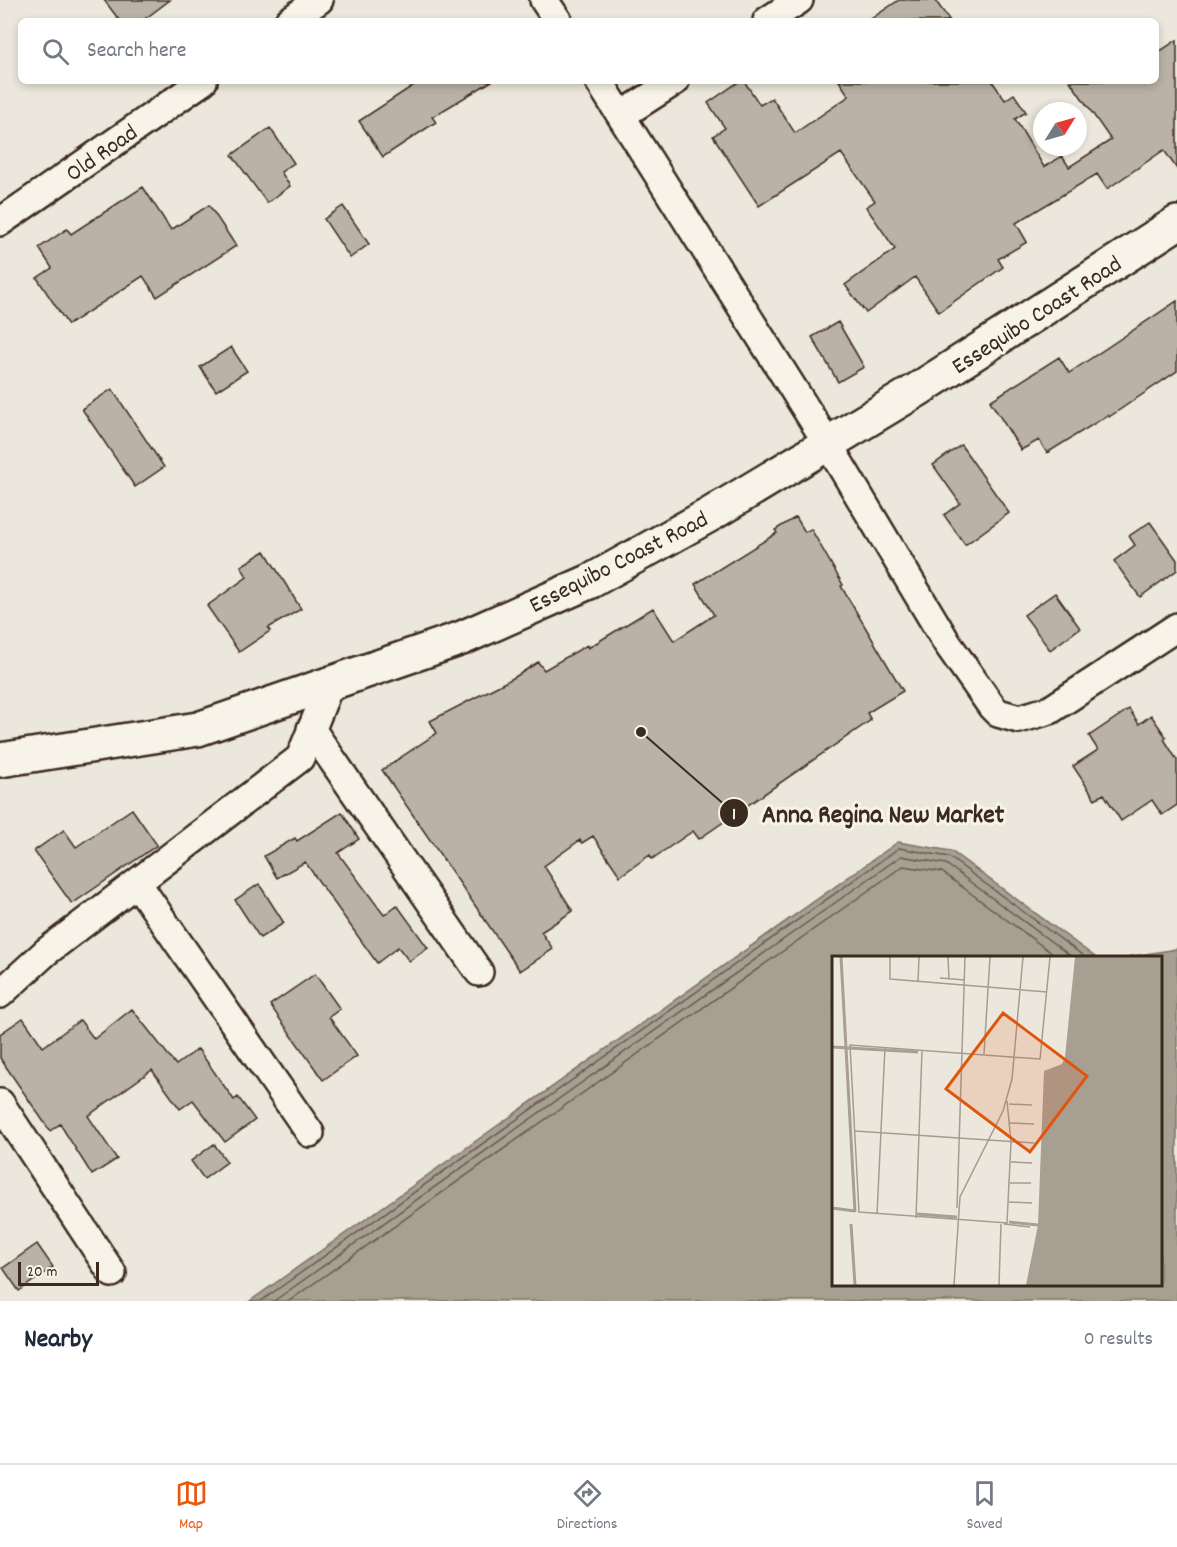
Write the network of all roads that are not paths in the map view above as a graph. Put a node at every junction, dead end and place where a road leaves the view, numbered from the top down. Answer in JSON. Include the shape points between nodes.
{"nodes":[{"id":1,"x":319,"y":0,"type":"edge"},
{"id":2,"x":544,"y":0,"type":"edge"},
{"id":3,"x":799,"y":0,"type":"edge"},
{"id":4,"x":293,"y":18,"type":"edge"},
{"id":5,"x":556,"y":18,"type":"edge"},
{"id":6,"x":772,"y":18,"type":"edge"},
{"id":7,"x":199,"y":84,"type":"edge"},
{"id":8,"x":601,"y":84,"type":"edge"},
{"id":9,"x":670,"y":84,"type":"edge"},
{"id":10,"x":622,"y":115,"type":"junction"},
{"id":11,"x":0,"y":222,"type":"edge"},
{"id":12,"x":1177,"y":223,"type":"edge"},
{"id":13,"x":828,"y":444,"type":"junction"},
{"id":14,"x":1177,"y":627,"type":"edge"},
{"id":15,"x":330,"y":684,"type":"junction"},
{"id":16,"x":312,"y":729,"type":"junction"},
{"id":17,"x":0,"y":760,"type":"edge"},
{"id":18,"x":137,"y":883,"type":"junction"},
{"id":19,"x":479,"y":972,"type":"dead end"},
{"id":20,"x":0,"y":994,"type":"edge"},
{"id":21,"x":0,"y":1103,"type":"edge"},
{"id":22,"x":310,"y":1133,"type":"dead end"},
{"id":23,"x":112,"y":1273,"type":"dead end"}],
"edges":[{"from":1,"to":4,"type":"street"},
{"from":2,"to":5,"type":"street"},
{"from":3,"to":6,"type":"street"},
{"from":7,"to":11,"type":"street","name":"Old Road"},
{"from":8,"to":10,"type":"street"},
{"from":9,"to":10,"type":"street"},
{"from":10,"to":13,"type":"street"},
{"from":12,"to":13,"type":"main road","name":"Essequibo Coast Road"},
{"from":13,"to":14,"type":"street","via":[[947,643],[998,712],[1019,719],[1050,711]]},
{"from":13,"to":15,"type":"main road","name":"Essequibo Coast Road","via":[[591,580],[462,638]]},
{"from":15,"to":16,"type":"street"},
{"from":15,"to":17,"type":"main road","name":"Essequibo Coast Road","via":[[198,729]]},
{"from":16,"to":18,"type":"street","via":[[300,759]]},
{"from":16,"to":19,"type":"street"},
{"from":18,"to":20,"type":"street","via":[[46,952]]},
{"from":18,"to":22,"type":"street"},
{"from":21,"to":23,"type":"street"}]}
